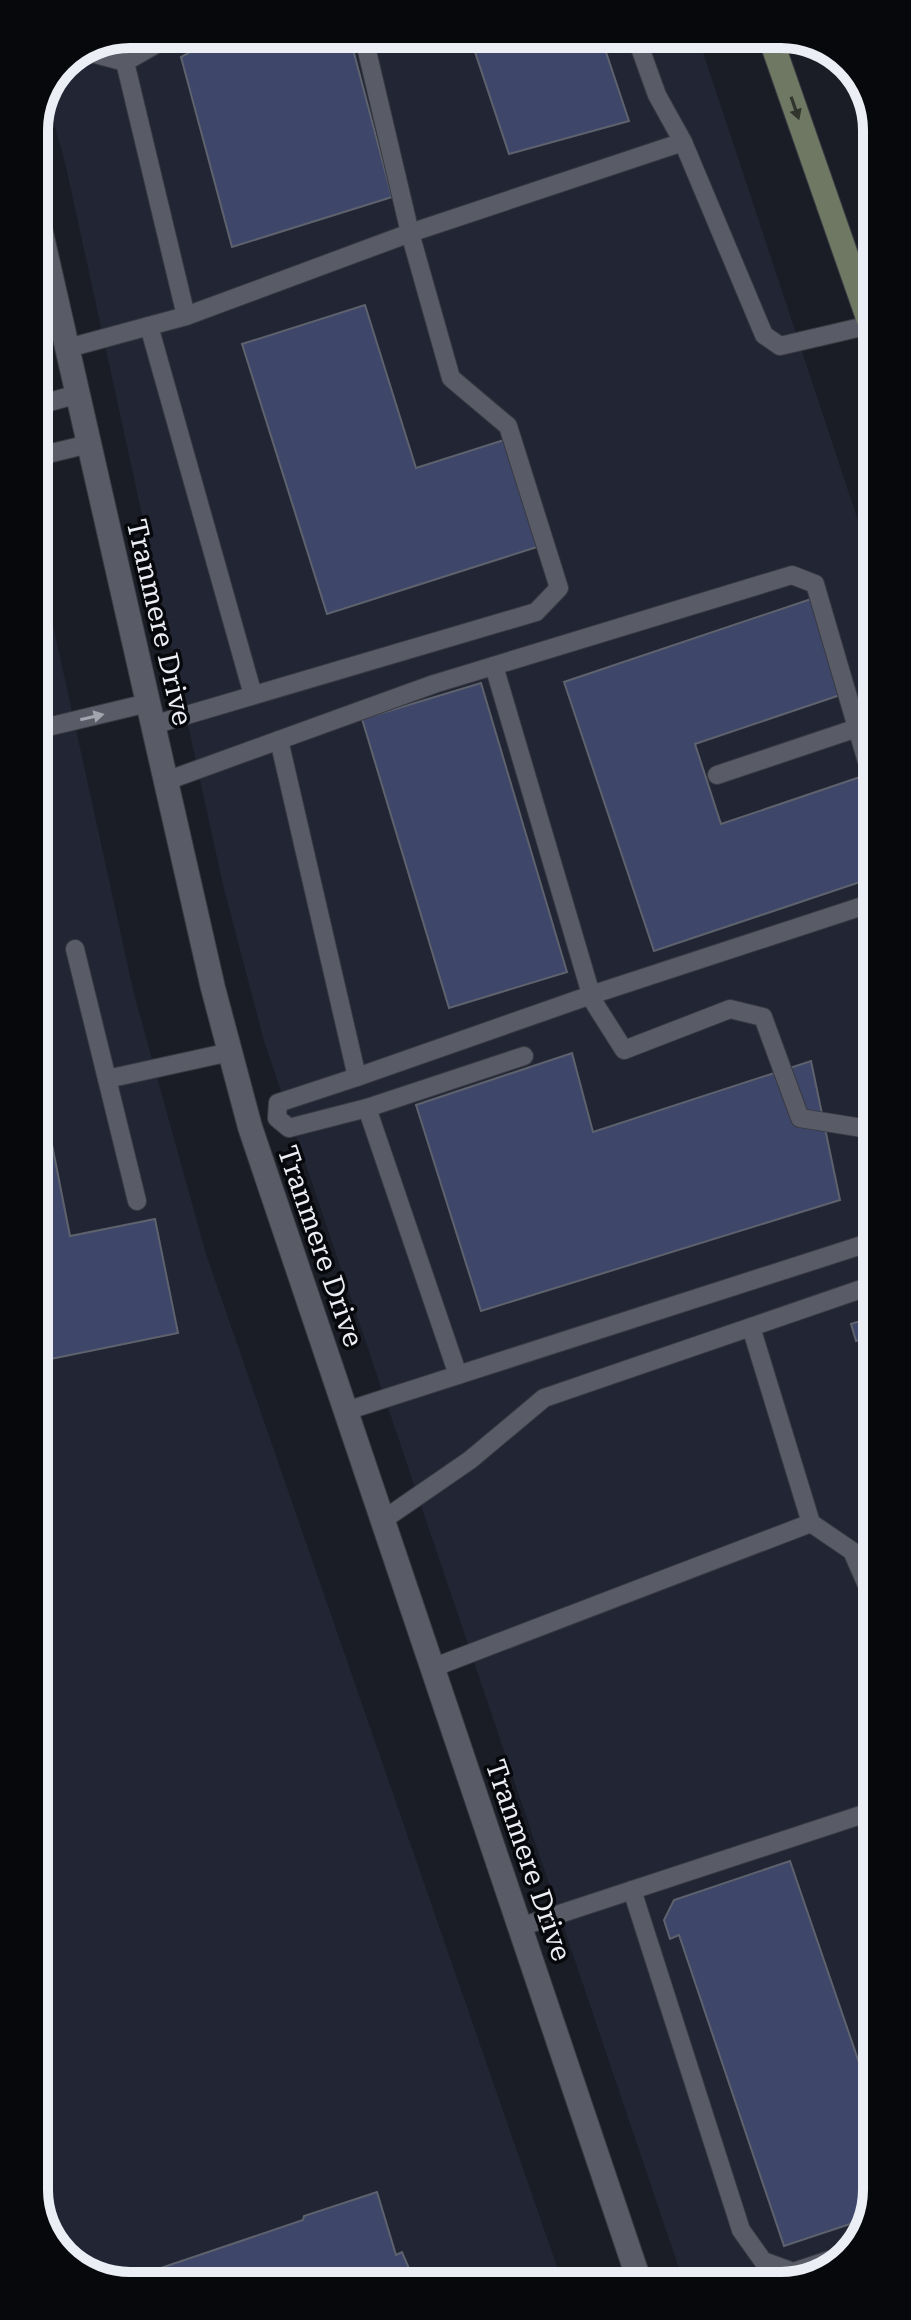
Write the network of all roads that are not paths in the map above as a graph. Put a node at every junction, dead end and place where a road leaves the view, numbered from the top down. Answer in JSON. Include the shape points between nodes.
{"nodes":[{"id":1,"x":150,"y":48,"type":"edge"},
{"id":2,"x":366,"y":48,"type":"edge"},
{"id":3,"x":640,"y":48,"type":"edge"},
{"id":4,"x":774,"y":48,"type":"edge"},
{"id":5,"x":98,"y":55,"type":"edge"},
{"id":6,"x":125,"y":62,"type":"junction"},
{"id":7,"x":683,"y":142,"type":"junction"},
{"id":8,"x":410,"y":233,"type":"junction"},
{"id":9,"x":48,"y":262,"type":"edge"},
{"id":10,"x":863,"y":304,"type":"edge"},
{"id":11,"x":186,"y":316,"type":"junction"},
{"id":12,"x":149,"y":326,"type":"junction"},
{"id":13,"x":863,"y":332,"type":"edge"},
{"id":14,"x":68,"y":348,"type":"junction"},
{"id":15,"x":78,"y":394,"type":"junction"},
{"id":16,"x":48,"y":402,"type":"edge"},
{"id":17,"x":89,"y":444,"type":"junction"},
{"id":18,"x":48,"y":454,"type":"edge"},
{"id":19,"x":494,"y":666,"type":"junction"},
{"id":20,"x":253,"y":695,"type":"junction"},
{"id":21,"x":151,"y":714,"type":"junction"},
{"id":22,"x":863,"y":717,"type":"edge"},
{"id":23,"x":863,"y":726,"type":"edge"},
{"id":24,"x":48,"y":728,"type":"edge"},
{"id":25,"x":279,"y":740,"type":"junction"},
{"id":26,"x":717,"y":775,"type":"dead end"},
{"id":27,"x":166,"y":781,"type":"junction"},
{"id":28,"x":863,"y":906,"type":"edge"},
{"id":29,"x":75,"y":949,"type":"dead end"},
{"id":30,"x":591,"y":995,"type":"junction"},
{"id":31,"x":230,"y":1052,"type":"junction"},
{"id":32,"x":524,"y":1056,"type":"dead end"},
{"id":33,"x":357,"y":1077,"type":"junction"},
{"id":34,"x":107,"y":1079,"type":"junction"},
{"id":35,"x":367,"y":1108,"type":"junction"},
{"id":36,"x":277,"y":1118,"type":"junction"},
{"id":37,"x":250,"y":1127,"type":"junction"},
{"id":38,"x":863,"y":1128,"type":"edge"},
{"id":39,"x":137,"y":1201,"type":"dead end"},
{"id":40,"x":863,"y":1245,"type":"edge"},
{"id":41,"x":863,"y":1288,"type":"edge"},
{"id":42,"x":751,"y":1327,"type":"junction"},
{"id":43,"x":458,"y":1375,"type":"junction"},
{"id":44,"x":346,"y":1411,"type":"junction"},
{"id":45,"x":383,"y":1520,"type":"junction"},
{"id":46,"x":811,"y":1523,"type":"junction"},
{"id":47,"x":863,"y":1576,"type":"edge"},
{"id":48,"x":432,"y":1668,"type":"junction"},
{"id":49,"x":863,"y":1814,"type":"edge"},
{"id":50,"x":632,"y":1890,"type":"junction"},
{"id":51,"x":520,"y":1927,"type":"junction"},
{"id":52,"x":791,"y":2271,"type":"edge"},
{"id":53,"x":636,"y":2272,"type":"edge"}],
"edges":[{"from":1,"to":6,"type":"lane"},
{"from":2,"to":8,"type":"lane"},
{"from":3,"to":7,"type":"lane","via":[[657,95]]},
{"from":4,"to":10,"type":"main road","one_way":true},
{"from":5,"to":6,"type":"lane"},
{"from":6,"to":11,"type":"lane"},
{"from":7,"to":8,"type":"lane"},
{"from":7,"to":13,"type":"lane","via":[[764,335],[780,346]]},
{"from":8,"to":11,"type":"lane"},
{"from":8,"to":20,"type":"lane","via":[[451,378],[508,426],[559,588],[536,612]]},
{"from":9,"to":14,"type":"street","name":"Tranmere Drive"},
{"from":11,"to":12,"type":"lane"},
{"from":12,"to":14,"type":"lane"},
{"from":12,"to":20,"type":"lane"},
{"from":14,"to":15,"type":"street","name":"Tranmere Drive"},
{"from":15,"to":16,"type":"lane"},
{"from":15,"to":17,"type":"street","name":"Tranmere Drive"},
{"from":17,"to":18,"type":"lane"},
{"from":17,"to":21,"type":"street","name":"Tranmere Drive"},
{"from":19,"to":22,"type":"lane","via":[[792,575],[815,584]]},
{"from":19,"to":25,"type":"lane"},
{"from":19,"to":30,"type":"lane"},
{"from":20,"to":21,"type":"lane"},
{"from":24,"to":21,"type":"lane","one_way":true},
{"from":21,"to":27,"type":"street","name":"Tranmere Drive"},
{"from":23,"to":26,"type":"lane"},
{"from":25,"to":27,"type":"lane"},
{"from":25,"to":33,"type":"lane"},
{"from":27,"to":31,"type":"street","name":"Tranmere Drive"},
{"from":28,"to":30,"type":"lane"},
{"from":29,"to":34,"type":"lane"},
{"from":30,"to":33,"type":"lane"},
{"from":30,"to":38,"type":"lane","via":[[624,1050],[730,1009],[763,1017],[800,1118]]},
{"from":31,"to":34,"type":"lane"},
{"from":31,"to":37,"type":"street","name":"Tranmere Drive"},
{"from":32,"to":35,"type":"lane"},
{"from":33,"to":36,"type":"lane","via":[[278,1103]]},
{"from":34,"to":39,"type":"lane"},
{"from":35,"to":36,"type":"lane","via":[[289,1128]]},
{"from":35,"to":43,"type":"lane"},
{"from":36,"to":37,"type":"lane"},
{"from":37,"to":44,"type":"street","name":"Tranmere Drive"},
{"from":40,"to":43,"type":"lane"},
{"from":41,"to":42,"type":"lane"},
{"from":42,"to":45,"type":"lane","via":[[544,1398],[470,1460]]},
{"from":42,"to":46,"type":"lane"},
{"from":43,"to":44,"type":"lane"},
{"from":44,"to":45,"type":"street","name":"Tranmere Drive"},
{"from":45,"to":48,"type":"street","name":"Tranmere Drive"},
{"from":46,"to":47,"type":"lane","via":[[852,1551]]},
{"from":46,"to":48,"type":"lane"},
{"from":48,"to":51,"type":"street","name":"Tranmere Drive"},
{"from":49,"to":50,"type":"lane"},
{"from":50,"to":51,"type":"lane"},
{"from":50,"to":52,"type":"lane","via":[[741,2230],[763,2261]]},
{"from":51,"to":53,"type":"street","name":"Tranmere Drive"}]}
